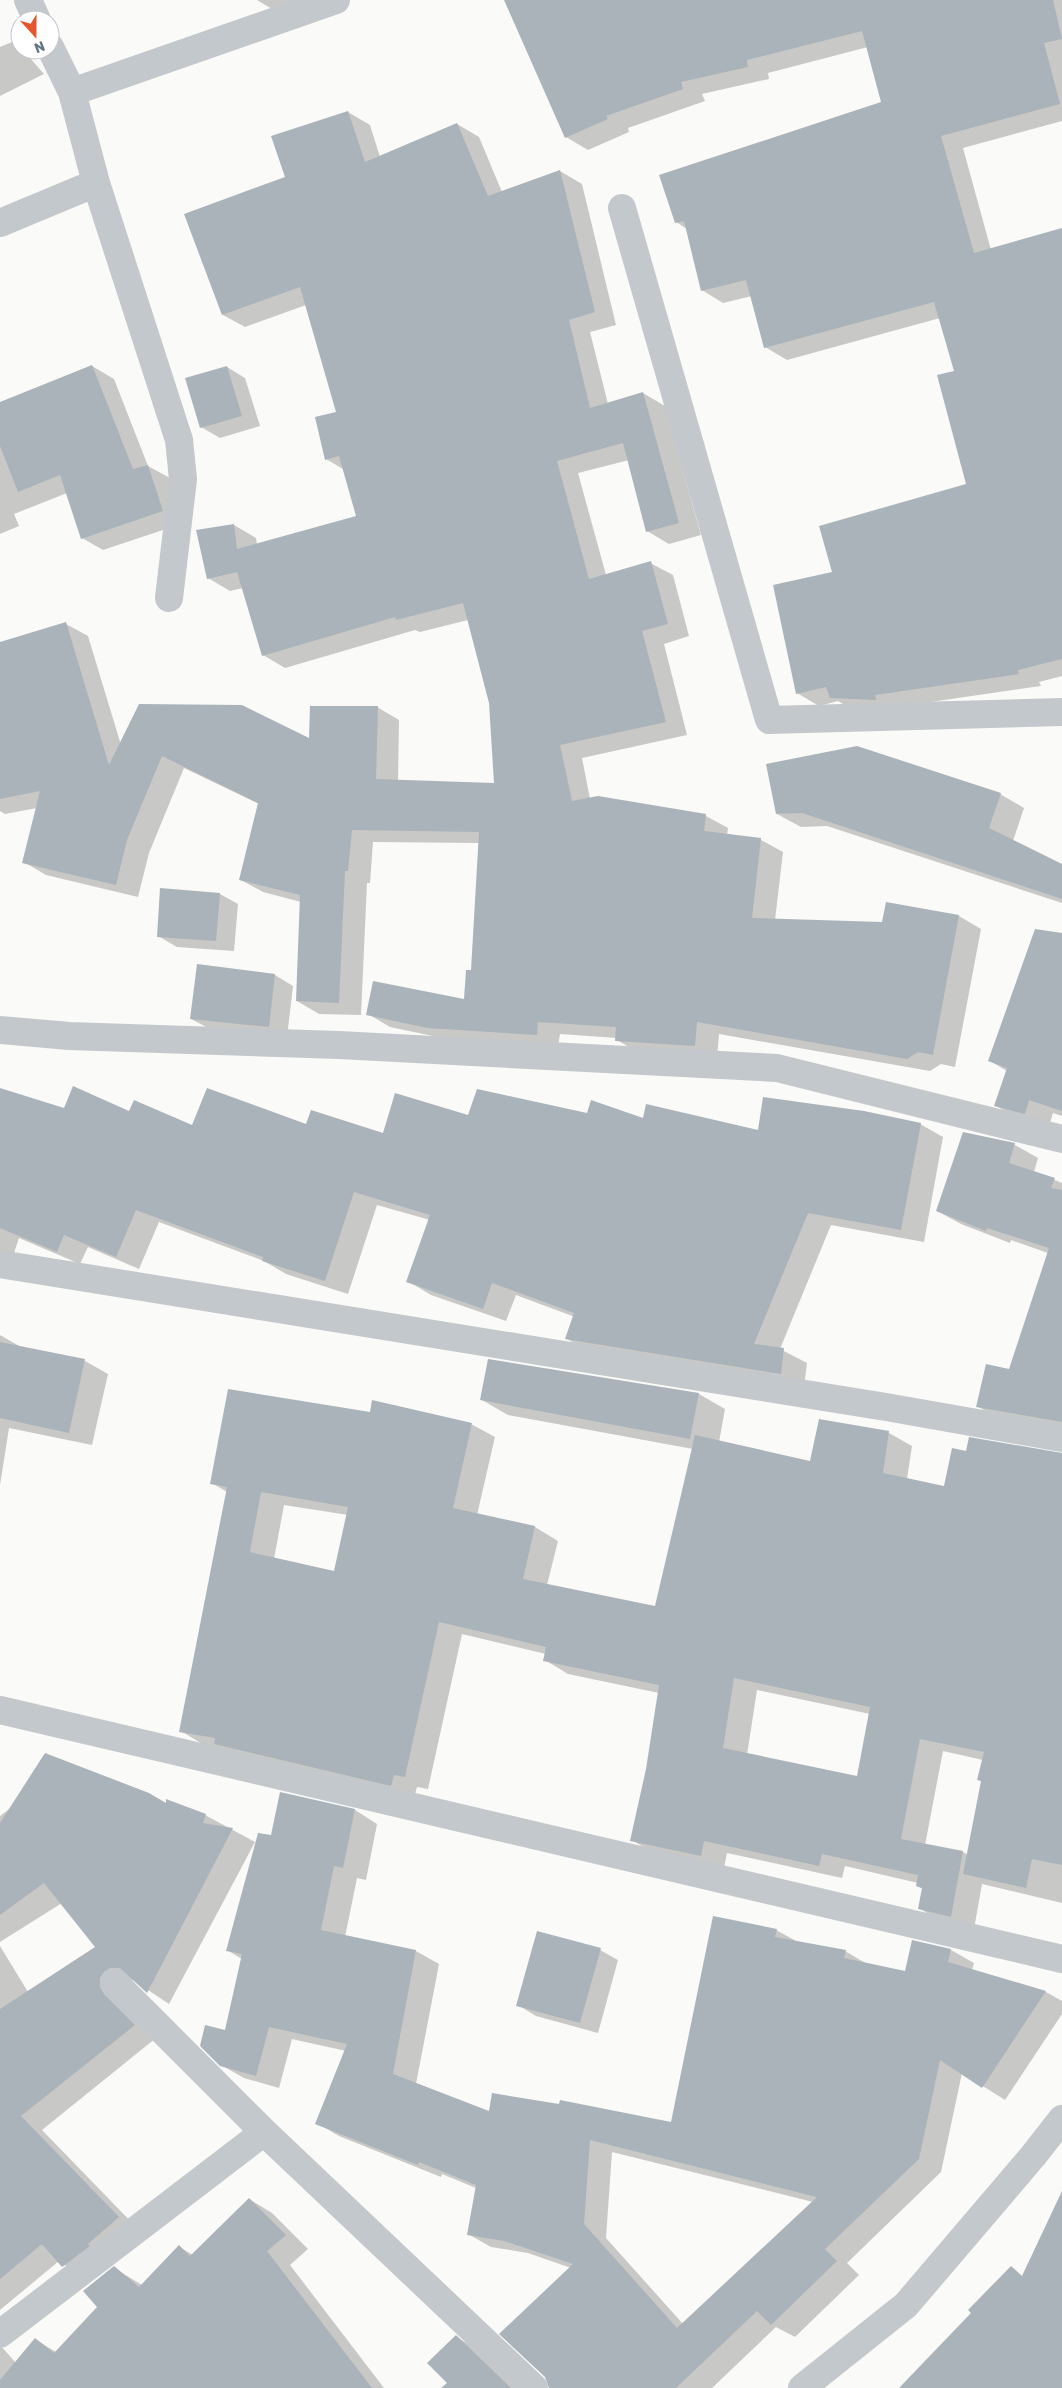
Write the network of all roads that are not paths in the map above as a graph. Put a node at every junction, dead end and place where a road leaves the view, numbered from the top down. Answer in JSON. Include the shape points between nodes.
{"nodes":[{"id":1,"x":336,"y":0,"type":"edge"},
{"id":2,"x":56,"y":60,"type":"edge"},
{"id":3,"x":72,"y":92,"type":"junction"},
{"id":4,"x":96,"y":183,"type":"junction"},
{"id":5,"x":622,"y":208,"type":"dead end"},
{"id":6,"x":0,"y":223,"type":"edge"},
{"id":7,"x":170,"y":598,"type":"dead end"},
{"id":8,"x":1062,"y":712,"type":"edge"},
{"id":9,"x":0,"y":1030,"type":"edge"},
{"id":10,"x":1062,"y":1139,"type":"edge"},
{"id":11,"x":0,"y":1264,"type":"edge"},
{"id":12,"x":1062,"y":1438,"type":"edge"},
{"id":13,"x":0,"y":1710,"type":"edge"},
{"id":14,"x":1062,"y":1959,"type":"edge"},
{"id":15,"x":115,"y":1983,"type":"dead end"},
{"id":16,"x":1062,"y":2119,"type":"edge"},
{"id":17,"x":264,"y":2132,"type":"junction"},
{"id":18,"x":0,"y":2334,"type":"edge"},
{"id":19,"x":534,"y":2388,"type":"edge"},
{"id":20,"x":802,"y":2388,"type":"edge"}],
"edges":[{"from":1,"to":3,"type":"street"},
{"from":2,"to":3,"type":"street"},
{"from":3,"to":4,"type":"street"},
{"from":4,"to":6,"type":"street"},
{"from":4,"to":7,"type":"street","via":[[179,440],[183,479]]},
{"from":5,"to":8,"type":"street","via":[[769,720]]},
{"from":9,"to":10,"type":"street","via":[[70,1036],[329,1044],[777,1068]]},
{"from":11,"to":12,"type":"street"},
{"from":13,"to":14,"type":"street"},
{"from":15,"to":17,"type":"street"},
{"from":16,"to":20,"type":"street","via":[[906,2305]]},
{"from":17,"to":18,"type":"street"},
{"from":17,"to":19,"type":"street"}]}
